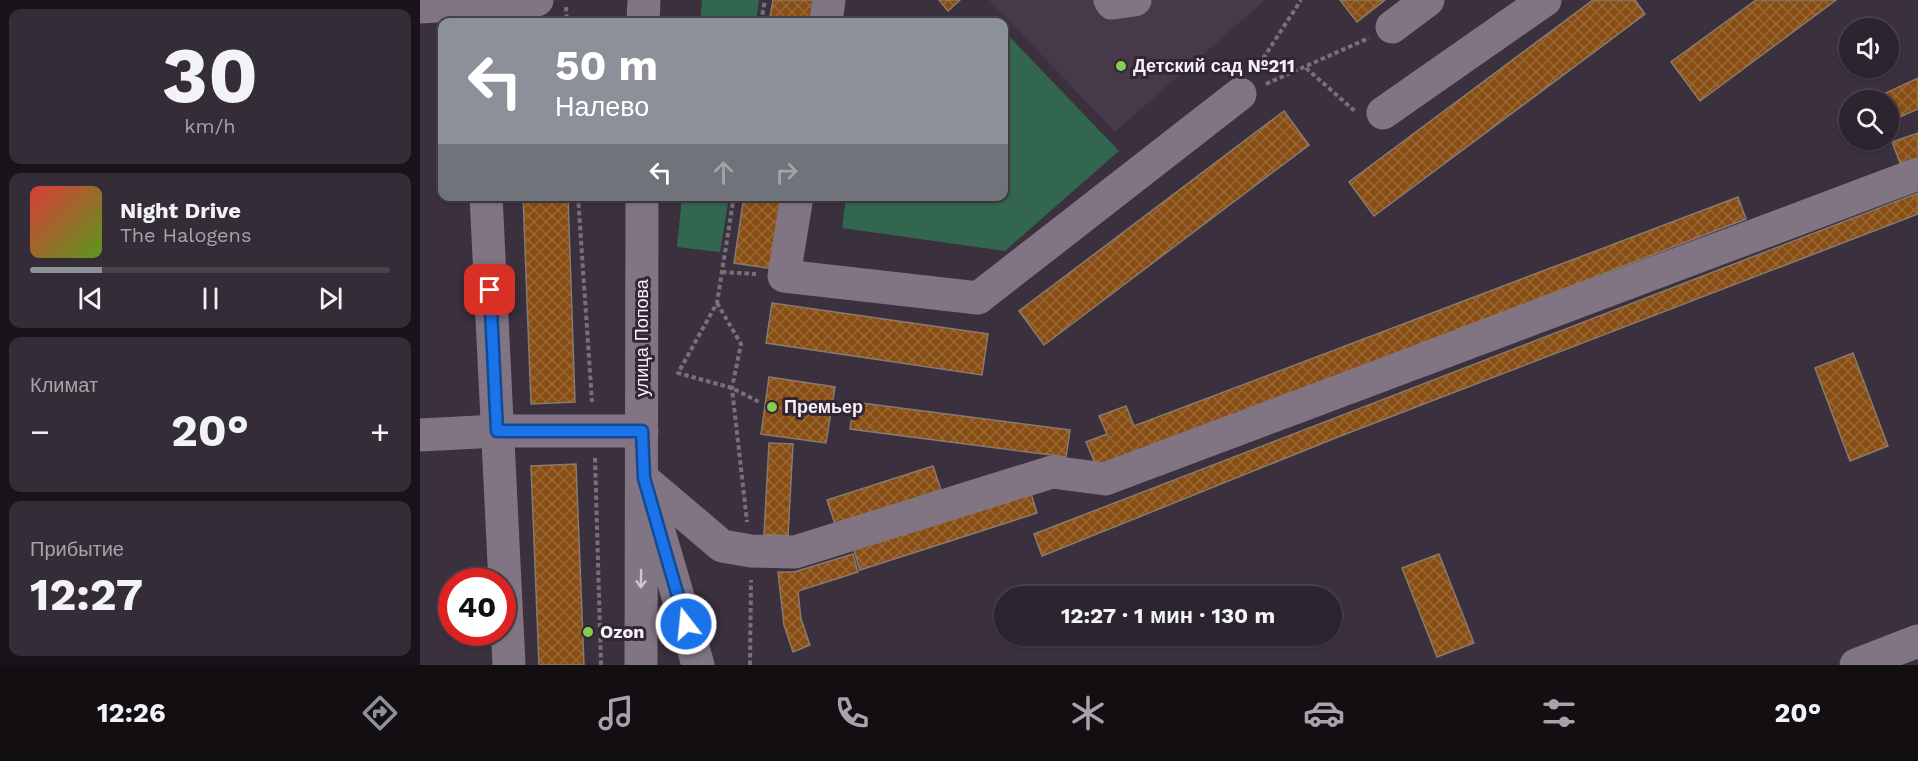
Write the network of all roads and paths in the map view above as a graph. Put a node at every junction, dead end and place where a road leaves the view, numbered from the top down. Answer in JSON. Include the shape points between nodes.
{"nodes":[{"id":1,"x":537,"y":0,"type":"edge"},
{"id":2,"x":565,"y":0,"type":"edge"},
{"id":3,"x":644,"y":0,"type":"edge"},
{"id":4,"x":765,"y":0,"type":"edge"},
{"id":5,"x":829,"y":0,"type":"edge"},
{"id":6,"x":1110,"y":0,"type":"edge"},
{"id":7,"x":1135,"y":0,"type":"edge"},
{"id":8,"x":1301,"y":0,"type":"edge"},
{"id":9,"x":1428,"y":0,"type":"edge"},
{"id":10,"x":1545,"y":0,"type":"edge"},
{"id":11,"x":420,"y":7,"type":"edge"},
{"id":12,"x":477,"y":14,"type":"edge"},
{"id":13,"x":567,"y":18,"type":"edge"},
{"id":14,"x":644,"y":18,"type":"edge"},
{"id":15,"x":762,"y":18,"type":"edge"},
{"id":16,"x":826,"y":18,"type":"edge"},
{"id":17,"x":1392,"y":27,"type":"joint"},
{"id":18,"x":1306,"y":68,"type":"junction"},
{"id":19,"x":1240,"y":94,"type":"junction"},
{"id":20,"x":1383,"y":113,"type":"joint"},
{"id":21,"x":1918,"y":174,"type":"edge"},
{"id":22,"x":486,"y":201,"type":"edge"},
{"id":23,"x":642,"y":201,"type":"edge"},
{"id":24,"x":733,"y":201,"type":"edge"},
{"id":25,"x":796,"y":201,"type":"edge"},
{"id":26,"x":717,"y":303,"type":"junction"},
{"id":27,"x":732,"y":388,"type":"junction"},
{"id":28,"x":759,"y":402,"type":"dead end"},
{"id":29,"x":497,"y":431,"type":"junction"},
{"id":30,"x":642,"y":431,"type":"junction"},
{"id":31,"x":420,"y":435,"type":"edge"},
{"id":32,"x":644,"y":478,"type":"junction"},
{"id":33,"x":751,"y":551,"type":"junction"},
{"id":34,"x":1918,"y":641,"type":"edge"},
{"id":35,"x":509,"y":665,"type":"edge"},
{"id":36,"x":641,"y":665,"type":"edge"},
{"id":37,"x":698,"y":665,"type":"edge"},
{"id":38,"x":750,"y":665,"type":"edge"},
{"id":39,"x":1856,"y":665,"type":"edge"}],
"edges":[{"from":1,"to":12,"type":"street"},
{"from":2,"to":13,"type":"path"},
{"from":3,"to":14,"type":"street"},
{"from":4,"to":15,"type":"path"},
{"from":5,"to":16,"type":"street"},
{"from":6,"to":7,"type":"street"},
{"from":8,"to":19,"type":"path"},
{"from":9,"to":17,"type":"street"},
{"from":10,"to":20,"type":"street"},
{"from":11,"to":12,"type":"street"},
{"from":17,"to":18,"type":"path"},
{"from":18,"to":19,"type":"path"},
{"from":18,"to":20,"type":"path","via":[[1353,112]]},
{"from":19,"to":25,"type":"street","via":[[978,298],[784,276]]},
{"from":21,"to":33,"type":"street","via":[[1105,479],[1052,472],[795,552]]},
{"from":22,"to":29,"type":"street"},
{"from":23,"to":30,"type":"street","name":"улица Попова"},
{"from":24,"to":26,"type":"path"},
{"from":26,"to":27,"type":"path","via":[[741,344]]},
{"from":26,"to":27,"type":"path","via":[[678,374]]},
{"from":27,"to":28,"type":"path"},
{"from":27,"to":33,"type":"path"},
{"from":29,"to":30,"type":"street"},
{"from":29,"to":31,"type":"street"},
{"from":29,"to":35,"type":"street"},
{"from":30,"to":32,"type":"street","name":"улица Попова"},
{"from":32,"to":33,"type":"street","via":[[722,546]]},
{"from":32,"to":36,"type":"street","name":"улица Попова","one_way":true},
{"from":32,"to":37,"type":"street","name":"улица Попова"},
{"from":33,"to":38,"type":"path"},
{"from":34,"to":39,"type":"street"}]}
